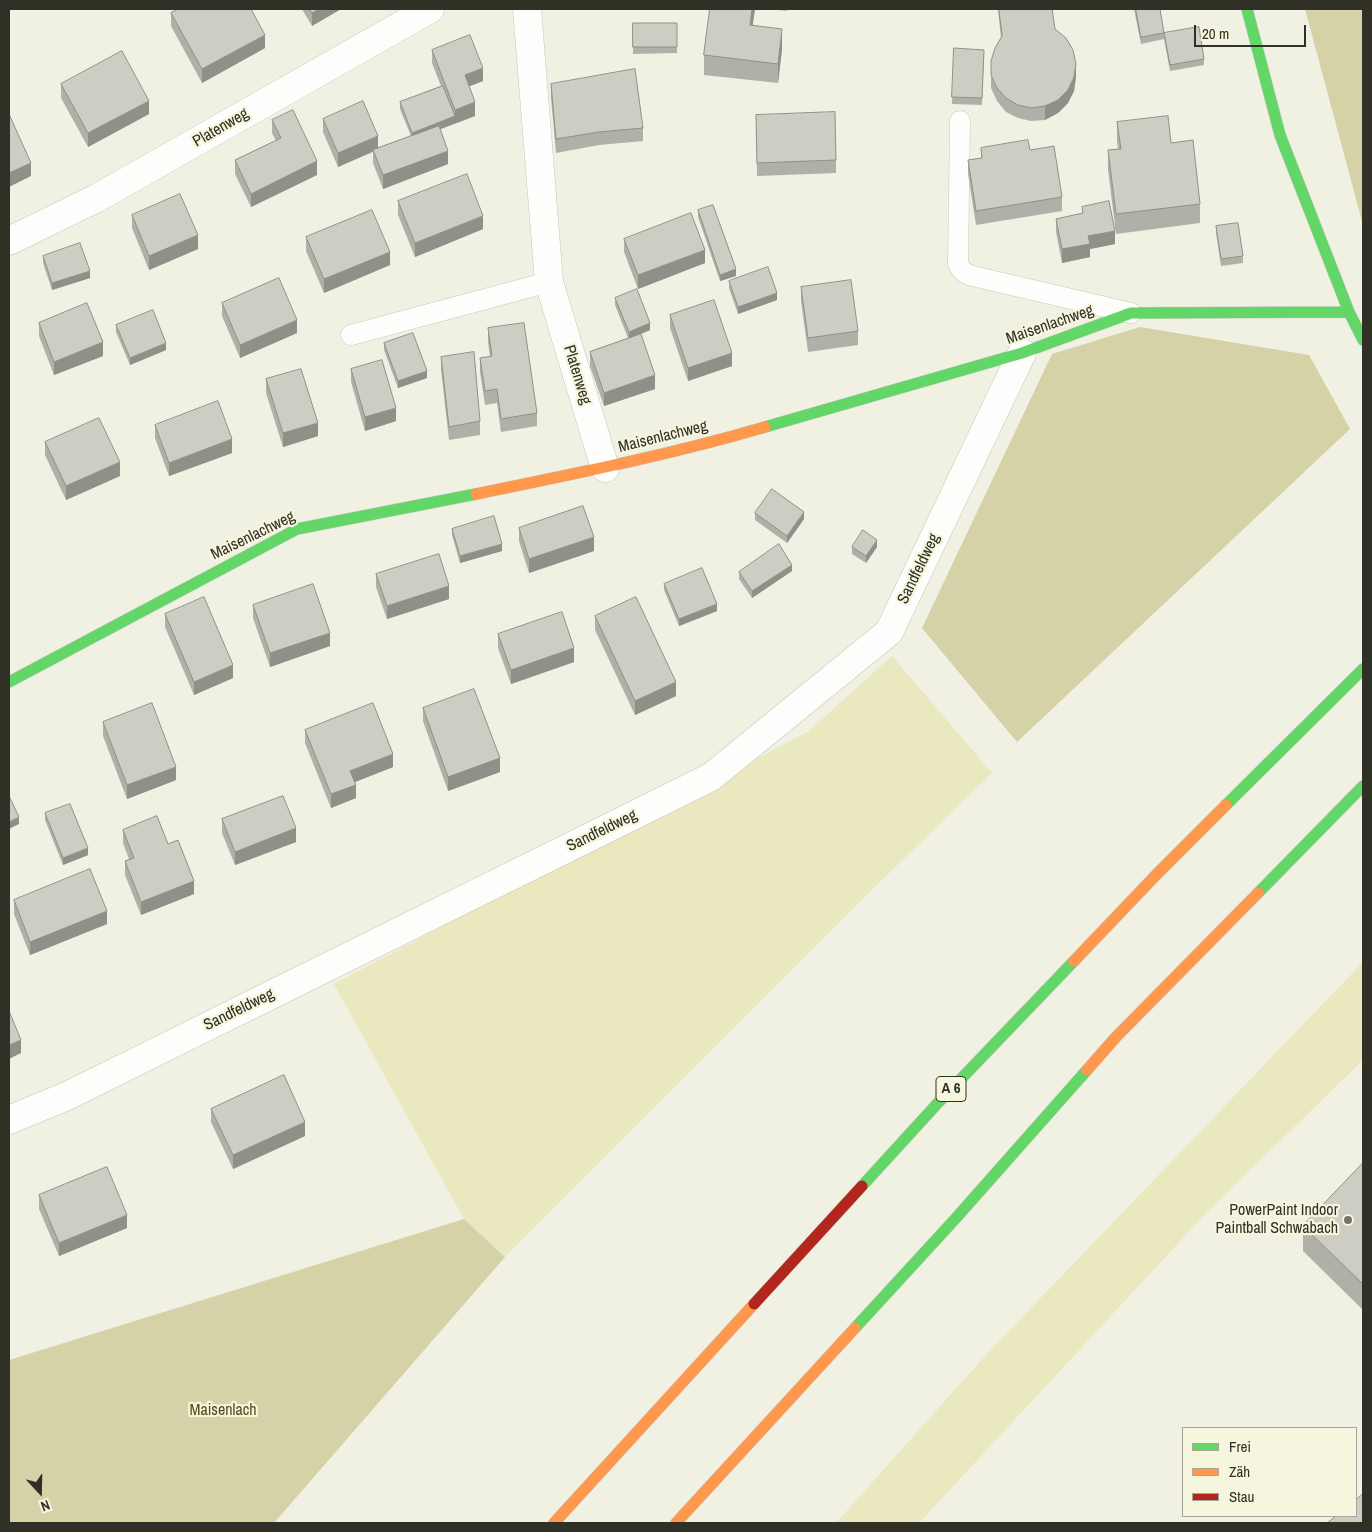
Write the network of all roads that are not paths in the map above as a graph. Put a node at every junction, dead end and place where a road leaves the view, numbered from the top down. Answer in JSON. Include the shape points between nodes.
{"nodes":[{"id":1,"x":430,"y":9,"type":"edge"},
{"id":2,"x":527,"y":9,"type":"edge"},
{"id":3,"x":1247,"y":9,"type":"edge"},
{"id":4,"x":960,"y":121,"type":"dead end"},
{"id":5,"x":9,"y":241,"type":"edge"},
{"id":6,"x":549,"y":282,"type":"junction"},
{"id":7,"x":1349,"y":312,"type":"junction"},
{"id":8,"x":1131,"y":314,"type":"junction"},
{"id":9,"x":351,"y":335,"type":"dead end"},
{"id":10,"x":1363,"y":340,"type":"edge"},
{"id":11,"x":1022,"y":353,"type":"junction"},
{"id":12,"x":604,"y":468,"type":"junction"},
{"id":13,"x":1363,"y":670,"type":"edge"},
{"id":14,"x":9,"y":682,"type":"edge"},
{"id":15,"x":1363,"y":786,"type":"edge"},
{"id":16,"x":9,"y":1120,"type":"edge"},
{"id":17,"x":554,"y":1523,"type":"edge"},
{"id":18,"x":676,"y":1523,"type":"edge"}],
"edges":[{"from":1,"to":5,"type":"street","name":"Platenweg","via":[[97,198]]},
{"from":2,"to":6,"type":"street","name":"Platenweg"},
{"from":3,"to":7,"type":"main road","via":[[1280,136]]},
{"from":4,"to":8,"type":"lane","via":[[960,269],[977,278]]},
{"from":6,"to":9,"type":"lane"},
{"from":6,"to":12,"type":"street","name":"Platenweg"},
{"from":7,"to":8,"type":"main road","name":"Maisenlachweg"},
{"from":7,"to":10,"type":"main road"},
{"from":8,"to":11,"type":"main road","name":"Maisenlachweg"},
{"from":11,"to":12,"type":"main road","name":"Maisenlachweg","via":[[732,437]]},
{"from":11,"to":16,"type":"street","name":"Sandfeldweg","via":[[889,632],[711,777],[76,1091]]},
{"from":12,"to":14,"type":"main road","name":"Maisenlachweg","via":[[297,529]]},
{"from":13,"to":17,"type":"main road","number":"A 6","via":[[1156,875],[936,1105]]},
{"from":15,"to":18,"type":"main road","via":[[1116,1037],[956,1218]]}]}
